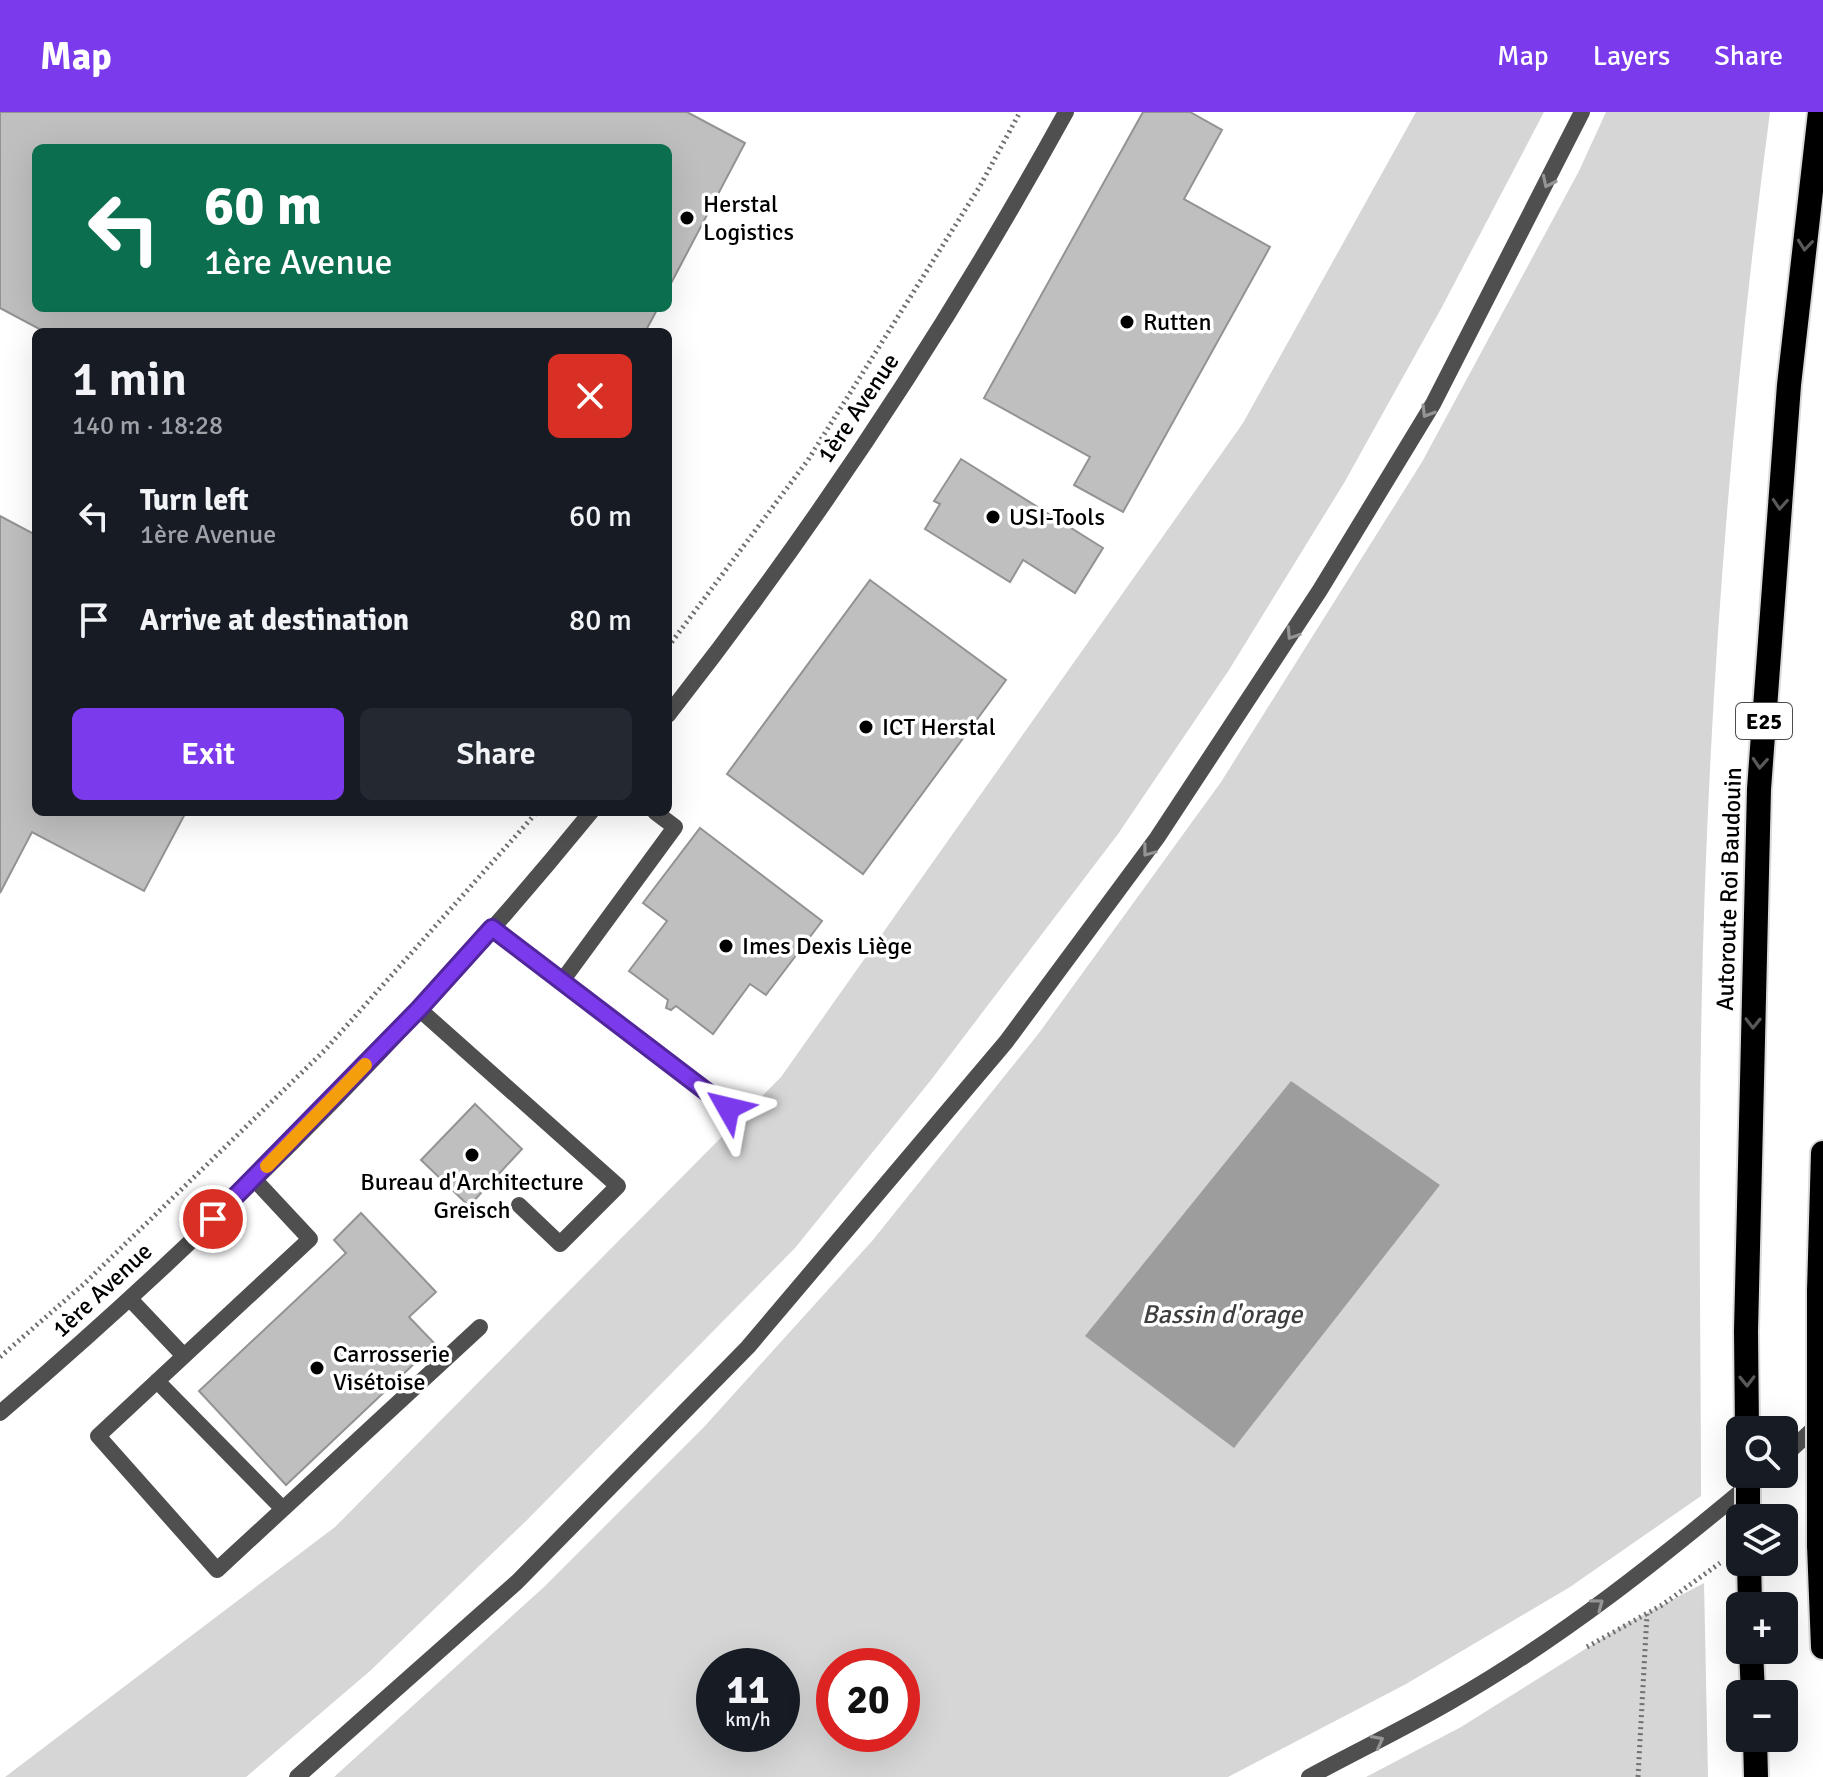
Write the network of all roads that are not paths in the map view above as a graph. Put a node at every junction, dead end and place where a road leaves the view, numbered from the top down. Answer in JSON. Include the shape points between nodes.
{"nodes":[{"id":1,"x":1066,"y":112,"type":"edge"},
{"id":2,"x":1582,"y":112,"type":"edge"},
{"id":3,"x":1820,"y":112,"type":"edge"},
{"id":4,"x":672,"y":710,"type":"edge"},
{"id":5,"x":588,"y":816,"type":"edge"},
{"id":6,"x":660,"y":816,"type":"edge"},
{"id":7,"x":492,"y":928,"type":"junction"},
{"id":8,"x":562,"y":981,"type":"junction"},
{"id":9,"x":419,"y":1009,"type":"junction"},
{"id":10,"x":728,"y":1108,"type":"dead end"},
{"id":11,"x":1823,"y":1153,"type":"edge"},
{"id":12,"x":254,"y":1179,"type":"junction"},
{"id":13,"x":519,"y":1205,"type":"dead end"},
{"id":14,"x":130,"y":1299,"type":"junction"},
{"id":15,"x":480,"y":1327,"type":"dead end"},
{"id":16,"x":184,"y":1356,"type":"junction"},
{"id":17,"x":157,"y":1381,"type":"junction"},
{"id":18,"x":0,"y":1413,"type":"edge"},
{"id":19,"x":1747,"y":1416,"type":"edge"},
{"id":20,"x":1823,"y":1421,"type":"edge"},
{"id":21,"x":1798,"y":1443,"type":"edge"},
{"id":22,"x":1745,"y":1488,"type":"edge"},
{"id":23,"x":283,"y":1509,"type":"junction"},
{"id":24,"x":1823,"y":1647,"type":"edge"},
{"id":25,"x":1755,"y":1752,"type":"edge"},
{"id":26,"x":297,"y":1777,"type":"edge"},
{"id":27,"x":1309,"y":1777,"type":"edge"},
{"id":28,"x":1756,"y":1777,"type":"edge"}],
"edges":[{"from":1,"to":4,"type":"street","name":"1ère Avenue","via":[[908,378],[755,604]]},
{"from":2,"to":26,"type":"street","one_way":true,"via":[[1433,404],[1320,590],[1157,838],[1006,1042],[748,1347],[517,1582]]},
{"from":3,"to":19,"type":"highway","name":"Autoroute Roi Baudouin","number":"E25","one_way":true,"via":[[1789,385],[1759,789]]},
{"from":5,"to":7,"type":"street","name":"1ère Avenue"},
{"from":6,"to":8,"type":"street","via":[[675,827]]},
{"from":7,"to":8,"type":"street"},
{"from":7,"to":9,"type":"street","name":"1ère Avenue"},
{"from":8,"to":10,"type":"street"},
{"from":9,"to":12,"type":"street","name":"1ère Avenue"},
{"from":9,"to":13,"type":"street","via":[[618,1186],[560,1244]]},
{"from":11,"to":24,"type":"highway","bridge":true},
{"from":12,"to":14,"type":"street","name":"1ère Avenue"},
{"from":12,"to":16,"type":"street","via":[[310,1239]]},
{"from":14,"to":16,"type":"street"},
{"from":14,"to":18,"type":"street","name":"1ère Avenue"},
{"from":15,"to":23,"type":"street"},
{"from":16,"to":17,"type":"street"},
{"from":17,"to":23,"type":"street"},
{"from":17,"to":23,"type":"street","via":[[98,1436],[217,1570]]},
{"from":20,"to":21,"type":"street"},
{"from":27,"to":22,"type":"street","one_way":true,"via":[[1450,1702],[1570,1625]]},
{"from":25,"to":28,"type":"highway"}]}
